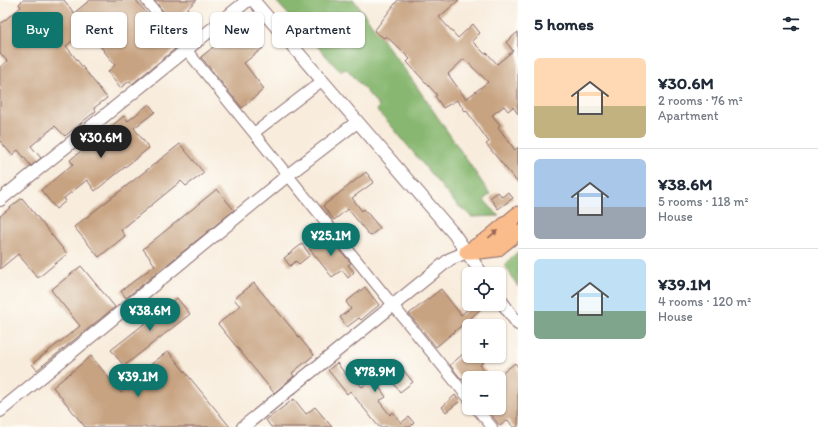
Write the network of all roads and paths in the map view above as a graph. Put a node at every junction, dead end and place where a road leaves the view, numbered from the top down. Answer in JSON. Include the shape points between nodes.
{"nodes":[{"id":1,"x":146,"y":0,"type":"edge"},
{"id":2,"x":248,"y":0,"type":"edge"},
{"id":3,"x":253,"y":0,"type":"edge"},
{"id":4,"x":186,"y":49,"type":"junction"},
{"id":5,"x":322,"y":80,"type":"junction"},
{"id":6,"x":357,"y":122,"type":"junction"},
{"id":7,"x":254,"y":133,"type":"junction"},
{"id":8,"x":288,"y":175,"type":"junction"},
{"id":9,"x":0,"y":200,"type":"edge"},
{"id":10,"x":518,"y":214,"type":"edge"},
{"id":11,"x":518,"y":232,"type":"edge"},
{"id":12,"x":466,"y":252,"type":"junction"},
{"id":13,"x":477,"y":267,"type":"edge"},
{"id":14,"x":393,"y":305,"type":"junction"},
{"id":15,"x":506,"y":308,"type":"edge"},
{"id":16,"x":518,"y":324,"type":"edge"},
{"id":17,"x":462,"y":390,"type":"edge"},
{"id":18,"x":0,"y":411,"type":"edge"},
{"id":19,"x":482,"y":415,"type":"edge"},
{"id":20,"x":243,"y":427,"type":"edge"},
{"id":21,"x":492,"y":427,"type":"edge"}],
"edges":[{"from":1,"to":4,"type":"street"},
{"from":2,"to":4,"type":"street"},
{"from":3,"to":5,"type":"street"},
{"from":4,"to":7,"type":"street"},
{"from":4,"to":9,"type":"street"},
{"from":5,"to":6,"type":"street"},
{"from":5,"to":7,"type":"street"},
{"from":6,"to":8,"type":"street"},
{"from":6,"to":12,"type":"street","via":[[454,234]]},
{"from":7,"to":8,"type":"street"},
{"from":8,"to":14,"type":"street"},
{"from":8,"to":18,"type":"street"},
{"from":12,"to":10,"type":"main road","one_way":true,"via":[[488,239]]},
{"from":11,"to":12,"type":"main road","via":[[497,249]]},
{"from":12,"to":13,"type":"street"},
{"from":12,"to":14,"type":"street","via":[[450,259]]},
{"from":14,"to":17,"type":"street"},
{"from":14,"to":20,"type":"street"},
{"from":15,"to":16,"type":"street"},
{"from":19,"to":21,"type":"street"}]}
